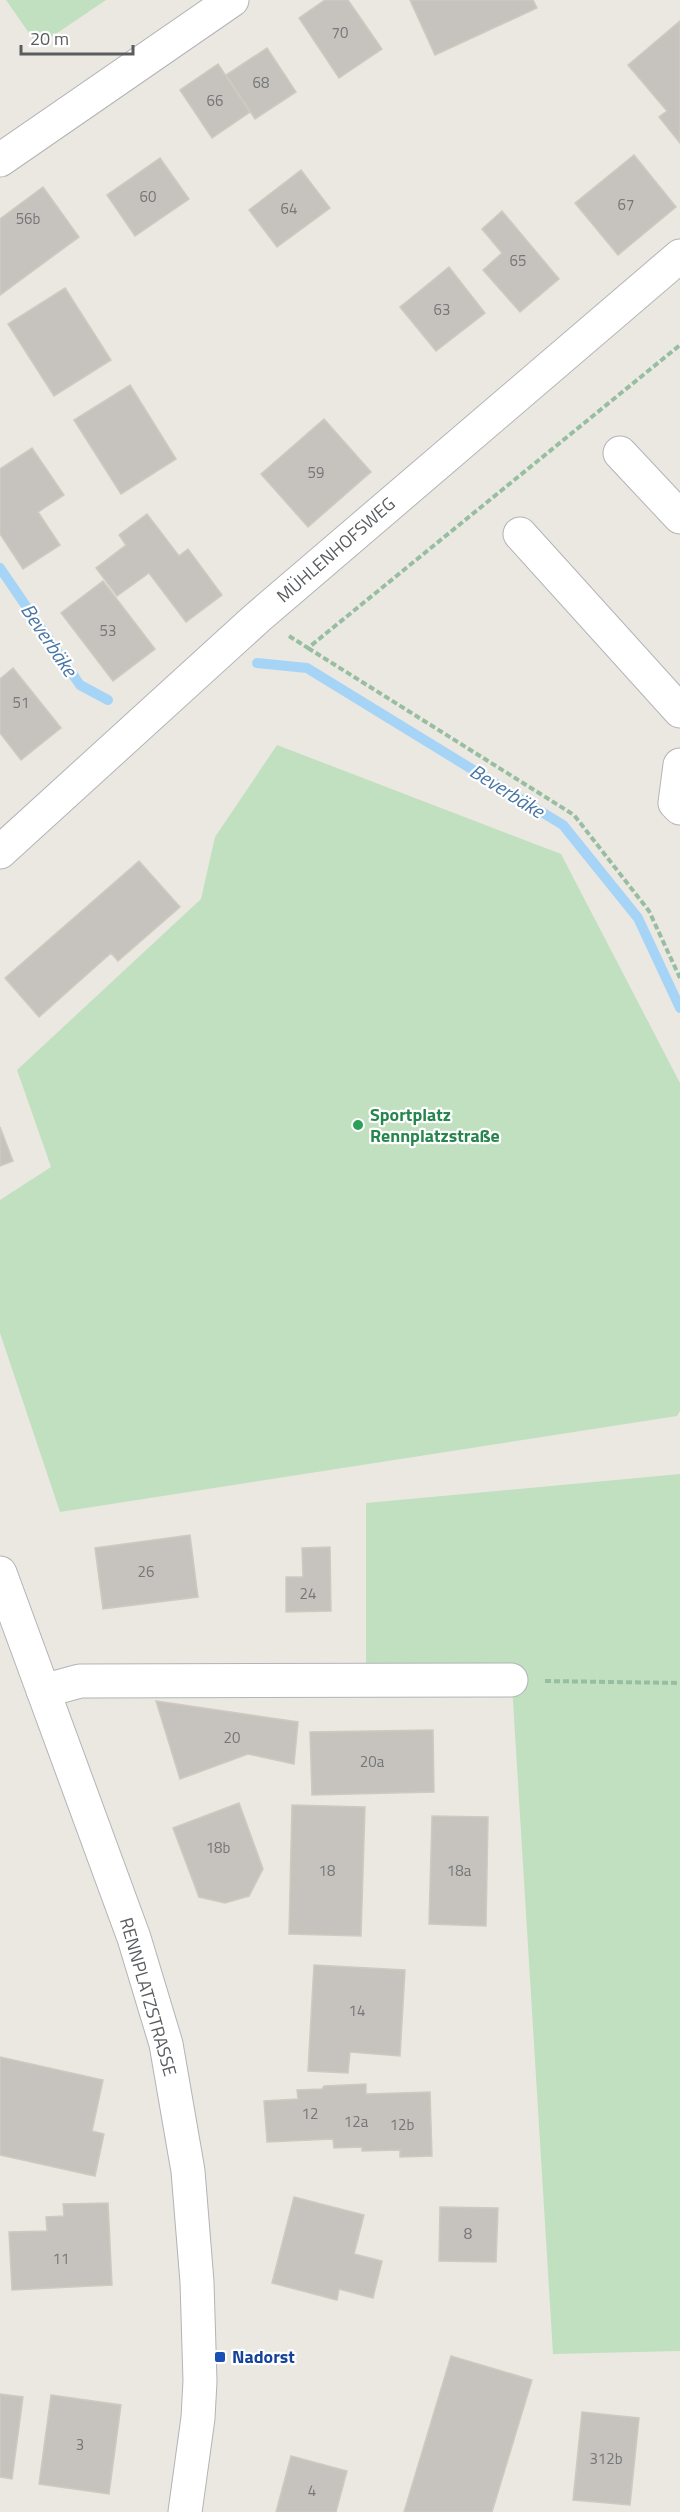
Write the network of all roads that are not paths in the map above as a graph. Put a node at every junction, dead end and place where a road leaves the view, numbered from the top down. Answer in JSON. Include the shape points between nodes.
{"nodes":[{"id":1,"x":232,"y":0,"type":"edge"},
{"id":2,"x":0,"y":160,"type":"edge"},
{"id":3,"x":680,"y":256,"type":"edge"},
{"id":4,"x":620,"y":453,"type":"dead end"},
{"id":5,"x":680,"y":517,"type":"edge"},
{"id":6,"x":520,"y":534,"type":"dead end"},
{"id":7,"x":680,"y":711,"type":"edge"},
{"id":8,"x":680,"y":765,"type":"edge"},
{"id":9,"x":680,"y":808,"type":"edge"},
{"id":10,"x":0,"y":852,"type":"edge"},
{"id":11,"x":0,"y":1573,"type":"edge"},
{"id":12,"x":511,"y":1680,"type":"road end"},
{"id":13,"x":43,"y":1691,"type":"junction"},
{"id":14,"x":185,"y":2512,"type":"edge"}],
"edges":[{"from":1,"to":2,"type":"street"},
{"from":3,"to":10,"type":"street","name":"MÜHLENHOFSWEG","via":[[257,618]]},
{"from":4,"to":5,"type":"street"},
{"from":6,"to":7,"type":"street"},
{"from":8,"to":9,"type":"street","via":[[675,803]]},
{"from":11,"to":13,"type":"street","name":"RENNPLATZSTRASSE"},
{"from":12,"to":13,"type":"street","via":[[80,1681]]},
{"from":13,"to":14,"type":"street","name":"RENNPLATZSTRASSE","via":[[134,1938],[166,2044],[176,2097],[195,2248],[200,2381]]}]}
